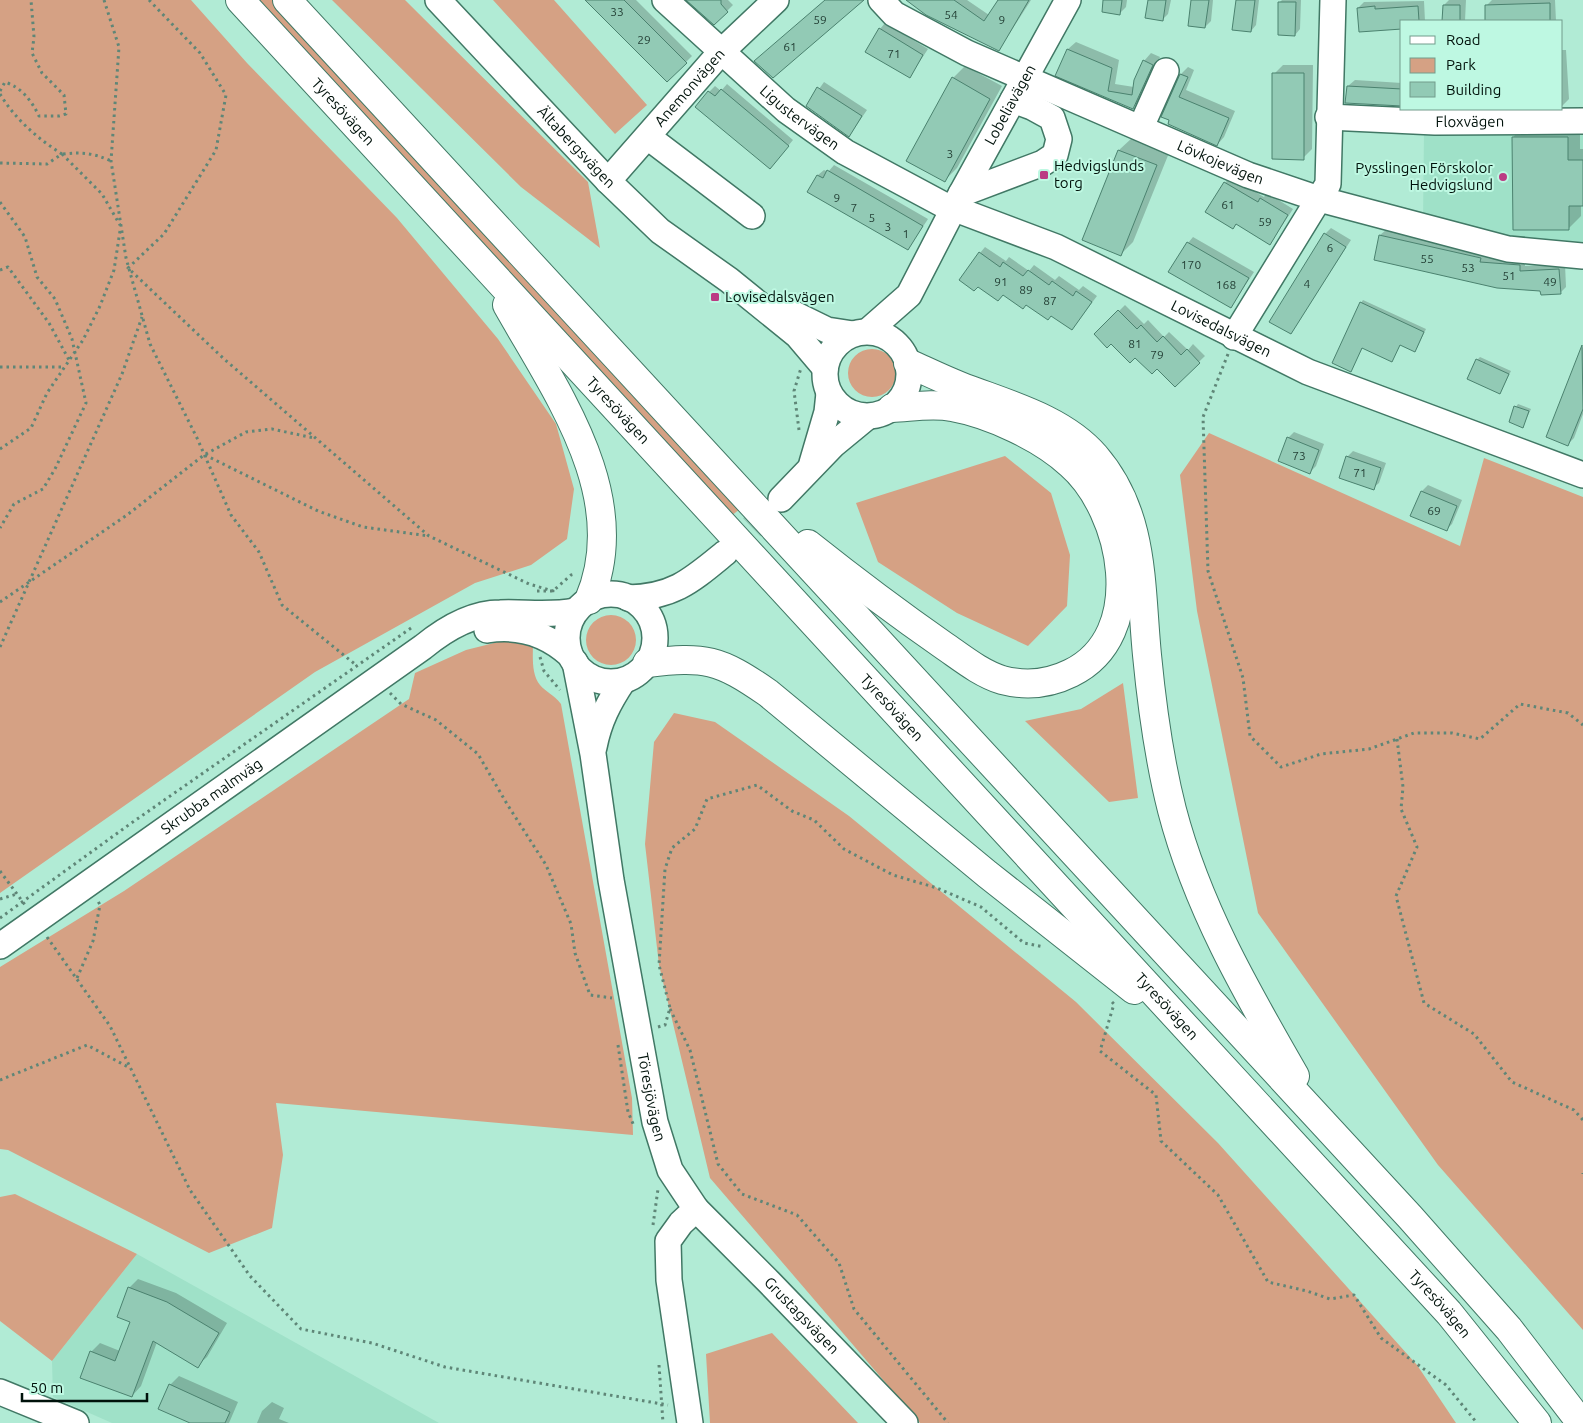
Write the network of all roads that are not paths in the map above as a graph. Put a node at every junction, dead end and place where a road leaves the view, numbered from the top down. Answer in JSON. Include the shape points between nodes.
{"nodes":[{"id":1,"x":240,"y":0,"type":"edge"},
{"id":2,"x":287,"y":0,"type":"edge"},
{"id":3,"x":438,"y":0,"type":"edge"},
{"id":4,"x":665,"y":0,"type":"edge"},
{"id":5,"x":776,"y":0,"type":"edge"},
{"id":6,"x":881,"y":0,"type":"edge"},
{"id":7,"x":1068,"y":0,"type":"edge"},
{"id":8,"x":1333,"y":0,"type":"edge"},
{"id":9,"x":721,"y":52,"type":"junction"},
{"id":10,"x":1166,"y":71,"type":"dead end"},
{"id":11,"x":1019,"y":90,"type":"junction"},
{"id":12,"x":1542,"y":116,"type":"edge"},
{"id":13,"x":1328,"y":117,"type":"junction"},
{"id":14,"x":1583,"y":121,"type":"edge"},
{"id":15,"x":1141,"y":128,"type":"junction"},
{"id":16,"x":648,"y":136,"type":"junction"},
{"id":17,"x":608,"y":181,"type":"junction"},
{"id":18,"x":1319,"y":198,"type":"junction"},
{"id":19,"x":957,"y":201,"type":"junction"},
{"id":20,"x":752,"y":216,"type":"dead end"},
{"id":21,"x":1583,"y":256,"type":"edge"},
{"id":22,"x":484,"y":263,"type":"junction"},
{"id":23,"x":730,"y":280,"type":"junction"},
{"id":24,"x":909,"y":295,"type":"junction"},
{"id":25,"x":860,"y":333,"type":"junction"},
{"id":26,"x":1234,"y":337,"type":"junction"},
{"id":27,"x":906,"y":357,"type":"junction"},
{"id":28,"x":819,"y":359,"type":"junction"},
{"id":29,"x":829,"y":393,"type":"junction"},
{"id":30,"x":880,"y":413,"type":"junction"},
{"id":31,"x":812,"y":465,"type":"junction"},
{"id":32,"x":1583,"y":475,"type":"edge"},
{"id":33,"x":739,"y":489,"type":"junction"},
{"id":34,"x":781,"y":499,"type":"tunnel mouth"},
{"id":35,"x":726,"y":553,"type":"tunnel mouth"},
{"id":36,"x":682,"y":587,"type":"junction"},
{"id":37,"x":628,"y":598,"type":"junction"},
{"id":38,"x":582,"y":606,"type":"junction"},
{"id":39,"x":657,"y":636,"type":"junction"},
{"id":40,"x":423,"y":647,"type":"junction"},
{"id":41,"x":572,"y":658,"type":"junction"},
{"id":42,"x":647,"y":663,"type":"junction"},
{"id":43,"x":624,"y":681,"type":"junction"},
{"id":44,"x":593,"y":754,"type":"junction"},
{"id":45,"x":0,"y":946,"type":"edge"},
{"id":46,"x":1202,"y":1044,"type":"junction"},
{"id":47,"x":1320,"y":1119,"type":"junction"},
{"id":48,"x":696,"y":1210,"type":"junction"},
{"id":49,"x":0,"y":1392,"type":"edge"},
{"id":50,"x":689,"y":1415,"type":"edge"},
{"id":51,"x":76,"y":1423,"type":"edge"},
{"id":52,"x":905,"y":1423,"type":"edge"},
{"id":53,"x":1537,"y":1423,"type":"edge"},
{"id":54,"x":1581,"y":1423,"type":"edge"}],
"edges":[{"from":1,"to":22,"type":"highway","name":"Tyresövägen"},
{"from":2,"to":33,"type":"highway"},
{"from":3,"to":17,"type":"street","name":"Ältabergsvägen"},
{"from":4,"to":9,"type":"street","name":"Ligustervägen"},
{"from":5,"to":9,"type":"street","name":"Anemonvägen"},
{"from":6,"to":11,"type":"street","name":"Lövkojevägen","via":[[894,14]]},
{"from":7,"to":11,"type":"street","name":"Lobeliavägen"},
{"from":8,"to":13,"type":"street"},
{"from":9,"to":16,"type":"street","name":"Anemonvägen"},
{"from":9,"to":19,"type":"street","name":"Ligustervägen","via":[[786,110],[845,152]]},
{"from":10,"to":15,"type":"street"},
{"from":11,"to":15,"type":"street","name":"Lövkojevägen"},
{"from":11,"to":19,"type":"street","name":"Lobeliavägen"},
{"from":11,"to":19,"type":"street","via":[[1032,107],[1052,118],[1059,139],[1055,155]]},
{"from":12,"to":13,"type":"street","name":"Floxvägen","via":[[1435,122]]},
{"from":12,"to":14,"type":"street","name":"Floxvägen"},
{"from":13,"to":18,"type":"street","via":[[1328,184]]},
{"from":15,"to":18,"type":"street","name":"Lövkojevägen","via":[[1248,175]]},
{"from":16,"to":17,"type":"street","name":"Anemonvägen"},
{"from":16,"to":20,"type":"street"},
{"from":17,"to":23,"type":"street","name":"Ältabergsvägen","via":[[660,231]]},
{"from":18,"to":21,"type":"street","name":"Lövkojevägen","via":[[1508,249]]},
{"from":18,"to":26,"type":"street"},
{"from":19,"to":24,"type":"street"},
{"from":19,"to":26,"type":"street","name":"Lovisedalsvägen"},
{"from":22,"to":38,"type":"highway","via":[[567,413],[595,480],[600,512],[598,574]]},
{"from":22,"to":46,"type":"highway","name":"Tyresövägen"},
{"from":23,"to":25,"type":"street","name":"Ältabergsvägen","via":[[827,330]]},
{"from":23,"to":28,"type":"street","name":"Ältabergsvägen","via":[[797,335]]},
{"from":24,"to":25,"type":"street"},
{"from":24,"to":27,"type":"street"},
{"from":25,"to":27,"type":"street","via":[[885,334],[897,342]]},
{"from":25,"to":28,"type":"street","via":[[840,341],[830,353]]},
{"from":26,"to":32,"type":"street","name":"Lovisedalsvägen","via":[[1324,379]]},
{"from":27,"to":30,"type":"street","via":[[910,378],[906,392]]},
{"from":27,"to":47,"type":"highway","via":[[1055,425],[1094,454],[1122,495],[1138,551],[1161,762],[1188,862],[1240,980]]},
{"from":28,"to":29,"type":"street"},
{"from":29,"to":30,"type":"street","via":[[845,411]]},
{"from":29,"to":31,"type":"street"},
{"from":30,"to":31,"type":"street"},
{"from":30,"to":33,"type":"highway","via":[[925,405],[952,407],[1000,422],[1048,446],[1089,483],[1104,512],[1116,547],[1121,578],[1120,604],[1106,641],[1079,669],[1061,678],[1022,684],[981,671],[857,583]]},
{"from":31,"to":34,"type":"street"},
{"from":33,"to":47,"type":"highway"},
{"from":35,"to":36,"type":"street"},
{"from":36,"to":37,"type":"street","via":[[647,597]]},
{"from":36,"to":39,"type":"street","via":[[663,615]]},
{"from":37,"to":38,"type":"street","via":[[600,596]]},
{"from":37,"to":39,"type":"street","via":[[643,607]]},
{"from":38,"to":40,"type":"street","name":"Skrubba malmväg","via":[[546,614],[498,612],[443,630]]},
{"from":38,"to":41,"type":"street","via":[[568,625],[566,637]]},
{"from":39,"to":42,"type":"street","via":[[655,651]]},
{"from":40,"to":41,"type":"street","name":"Skrubba malmväg","via":[[469,633],[500,628],[543,636]]},
{"from":40,"to":45,"type":"street","name":"Skrubba malmväg"},
{"from":41,"to":43,"type":"street","via":[[588,676],[605,682]]},
{"from":41,"to":44,"type":"street","name":"Töresjövägen"},
{"from":42,"to":43,"type":"street"},
{"from":42,"to":46,"type":"highway","via":[[698,659],[739,673],[768,693],[987,874]]},
{"from":43,"to":44,"type":"street","name":"Töresjövägen","via":[[603,714]]},
{"from":44,"to":48,"type":"street","name":"Töresjövägen","via":[[611,880],[655,1122],[670,1170]]},
{"from":46,"to":53,"type":"highway","name":"Tyresövägen","via":[[1449,1313]]},
{"from":47,"to":54,"type":"highway","via":[[1509,1329]]},
{"from":48,"to":50,"type":"street","via":[[668,1241],[669,1280]]},
{"from":48,"to":52,"type":"street","name":"Grustagsvägen"},
{"from":49,"to":51,"type":"street"}]}
